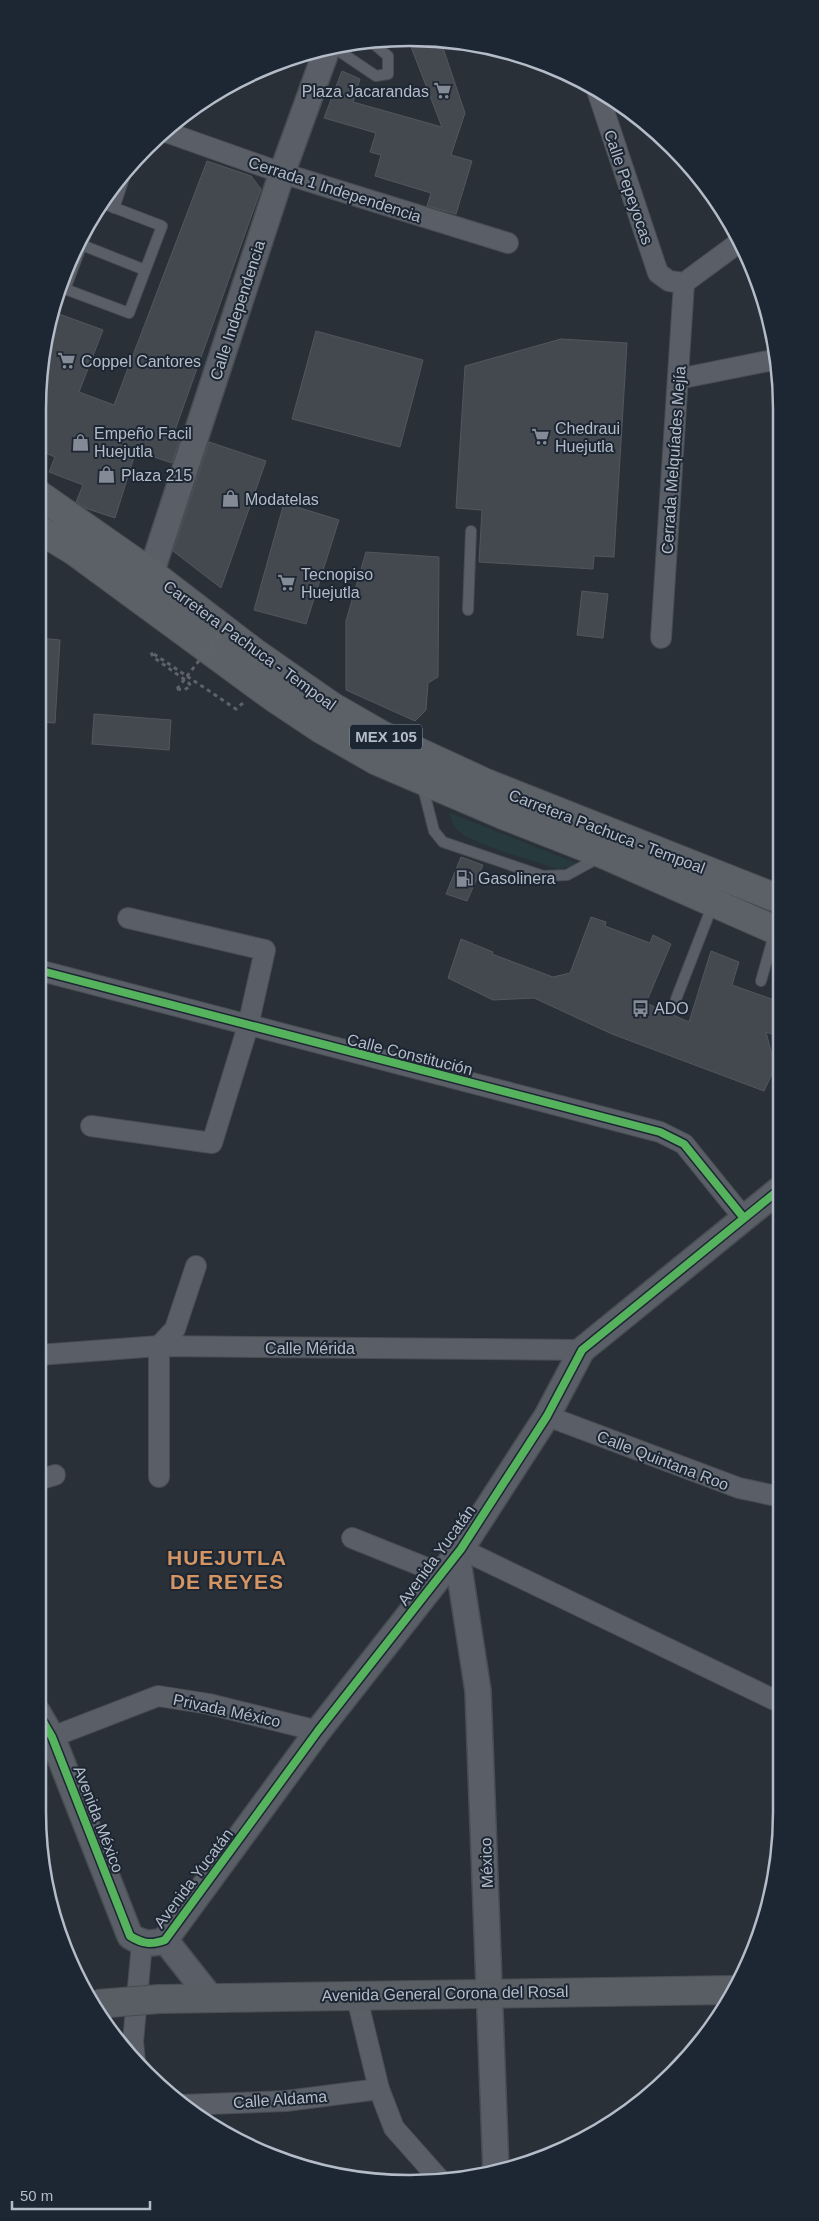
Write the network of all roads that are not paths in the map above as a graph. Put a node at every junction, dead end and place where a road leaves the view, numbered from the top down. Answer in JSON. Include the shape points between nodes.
{"nodes":[{"id":1,"x":378,"y":48,"type":"edge"},
{"id":2,"x":341,"y":53,"type":"edge"},
{"id":3,"x":324,"y":57,"type":"edge"},
{"id":4,"x":600,"y":101,"type":"edge"},
{"id":5,"x":172,"y":134,"type":"edge"},
{"id":6,"x":282,"y":173,"type":"junction"},
{"id":7,"x":120,"y":189,"type":"edge"},
{"id":8,"x":109,"y":206,"type":"edge"},
{"id":9,"x":114,"y":208,"type":"junction"},
{"id":10,"x":508,"y":243,"type":"dead end"},
{"id":11,"x":85,"y":246,"type":"edge"},
{"id":12,"x":733,"y":246,"type":"edge"},
{"id":13,"x":145,"y":270,"type":"junction"},
{"id":14,"x":676,"y":282,"type":"junction"},
{"id":15,"x":67,"y":290,"type":"edge"},
{"id":16,"x":770,"y":361,"type":"edge"},
{"id":17,"x":678,"y":379,"type":"junction"},
{"id":18,"x":46,"y":500,"type":"edge"},
{"id":19,"x":471,"y":531,"type":"dead end"},
{"id":20,"x":46,"y":534,"type":"edge"},
{"id":21,"x":151,"y":573,"type":"junction"},
{"id":22,"x":468,"y":610,"type":"dead end"},
{"id":23,"x":661,"y":638,"type":"dead end"},
{"id":24,"x":412,"y":749,"type":"junction"},
{"id":25,"x":421,"y":780,"type":"junction"},
{"id":26,"x":612,"y":844,"type":"junction"},
{"id":27,"x":773,"y":897,"type":"edge"},
{"id":28,"x":714,"y":901,"type":"junction"},
{"id":29,"x":128,"y":918,"type":"dead end"},
{"id":30,"x":773,"y":929,"type":"edge"},
{"id":31,"x":773,"y":946,"type":"edge"},
{"id":32,"x":46,"y":972,"type":"edge"},
{"id":33,"x":761,"y":981,"type":"dead end"},
{"id":34,"x":676,"y":999,"type":"dead end"},
{"id":35,"x":248,"y":1026,"type":"junction"},
{"id":36,"x":91,"y":1126,"type":"dead end"},
{"id":37,"x":773,"y":1193,"type":"edge"},
{"id":38,"x":743,"y":1217,"type":"junction"},
{"id":39,"x":196,"y":1266,"type":"dead end"},
{"id":40,"x":159,"y":1346,"type":"junction"},
{"id":41,"x":582,"y":1350,"type":"junction"},
{"id":42,"x":46,"y":1354,"type":"edge"},
{"id":43,"x":548,"y":1416,"type":"junction"},
{"id":44,"x":159,"y":1477,"type":"dead end"},
{"id":45,"x":773,"y":1495,"type":"edge"},
{"id":46,"x":352,"y":1538,"type":"dead end"},
{"id":47,"x":454,"y":1559,"type":"junction"},
{"id":48,"x":773,"y":1699,"type":"edge"},
{"id":49,"x":46,"y":1727,"type":"edge"},
{"id":50,"x":318,"y":1731,"type":"junction"},
{"id":51,"x":52,"y":1737,"type":"junction"},
{"id":52,"x":146,"y":1940,"type":"junction"},
{"id":53,"x":726,"y":1990,"type":"edge"},
{"id":54,"x":491,"y":1992,"type":"junction"},
{"id":55,"x":356,"y":1994,"type":"junction"},
{"id":56,"x":210,"y":1998,"type":"junction"},
{"id":57,"x":101,"y":2004,"type":"edge"},
{"id":58,"x":133,"y":2047,"type":"edge"},
{"id":59,"x":379,"y":2089,"type":"junction"},
{"id":60,"x":194,"y":2104,"type":"edge"},
{"id":61,"x":496,"y":2164,"type":"edge"},
{"id":62,"x":435,"y":2174,"type":"edge"}],
"edges":[{"from":1,"to":2,"type":"lane","via":[[388,56],[388,74],[376,76]]},
{"from":3,"to":6,"type":"street","name":"Calle Independencia"},
{"from":4,"to":14,"type":"street","name":"Calle Pepeyocas","via":[[658,273]]},
{"from":5,"to":6,"type":"street","name":"Cerrada 1 Independencia"},
{"from":6,"to":10,"type":"street","name":"Cerrada 1 Independencia"},
{"from":6,"to":21,"type":"street","name":"Calle Independencia"},
{"from":7,"to":9,"type":"lane"},
{"from":8,"to":9,"type":"lane"},
{"from":9,"to":13,"type":"lane","via":[[162,226]]},
{"from":11,"to":13,"type":"lane"},
{"from":12,"to":14,"type":"street"},
{"from":13,"to":15,"type":"lane","via":[[129,313]]},
{"from":14,"to":17,"type":"street","name":"Cerrada Melquíades Mejía"},
{"from":16,"to":17,"type":"street"},
{"from":17,"to":23,"type":"street","name":"Cerrada Melquíades Mejía"},
{"from":18,"to":21,"type":"main road","name":"Carretera Pachuca - Tempoal","number":"MEX 105"},
{"from":19,"to":22,"type":"lane"},
{"from":20,"to":25,"type":"main road","name":"Carretera Pachuca - Tempoal","number":"MEX 105","via":[[321,729],[377,761]]},
{"from":21,"to":24,"type":"main road","name":"Carretera Pachuca - Tempoal","number":"MEX 105","via":[[254,652],[333,707]]},
{"from":24,"to":25,"type":"lane"},
{"from":24,"to":26,"type":"main road","name":"Carretera Pachuca - Tempoal","number":"MEX 105"},
{"from":25,"to":26,"type":"main road","name":"Carretera Pachuca - Tempoal","number":"MEX 105"},
{"from":25,"to":26,"type":"lane","via":[[434,831],[443,842],[543,876],[567,875]]},
{"from":26,"to":27,"type":"main road","name":"Carretera Pachuca - Tempoal","number":"MEX 105"},
{"from":26,"to":28,"type":"main road","name":"Carretera Pachuca - Tempoal","number":"MEX 105"},
{"from":28,"to":30,"type":"main road","name":"Carretera Pachuca - Tempoal","number":"MEX 105"},
{"from":28,"to":34,"type":"lane"},
{"from":29,"to":35,"type":"street","via":[[265,950]]},
{"from":31,"to":33,"type":"lane"},
{"from":32,"to":35,"type":"street","name":"Calle Constitución"},
{"from":35,"to":36,"type":"street","via":[[212,1143]]},
{"from":35,"to":38,"type":"street","name":"Calle Constitución","via":[[660,1132],[684,1144]]},
{"from":37,"to":38,"type":"street","name":"Avenida Yucatán"},
{"from":38,"to":41,"type":"street","name":"Avenida Yucatán"},
{"from":39,"to":40,"type":"street","via":[[175,1329]]},
{"from":40,"to":41,"type":"street","name":"Calle Mérida"},
{"from":40,"to":42,"type":"street","name":"Calle Mérida"},
{"from":40,"to":44,"type":"street"},
{"from":41,"to":43,"type":"street","name":"Avenida Yucatán"},
{"from":43,"to":45,"type":"street","name":"Calle Quintana Roo","via":[[739,1488]]},
{"from":43,"to":47,"type":"street","name":"Avenida Yucatán"},
{"from":46,"to":47,"type":"street"},
{"from":47,"to":48,"type":"street"},
{"from":47,"to":50,"type":"street","name":"Avenida Yucatán"},
{"from":47,"to":54,"type":"street","name":"México","via":[[478,1692]]},
{"from":49,"to":51,"type":"street","name":"Avenida México"},
{"from":50,"to":51,"type":"street","name":"Privada México","via":[[209,1704],[158,1696]]},
{"from":50,"to":52,"type":"street","name":"Avenida Yucatán"},
{"from":51,"to":52,"type":"street","name":"Avenida México"},
{"from":52,"to":56,"type":"street","name":"Avenida México"},
{"from":52,"to":58,"type":"street"},
{"from":53,"to":54,"type":"main road","name":"Avenida General Corona del Rosal"},
{"from":54,"to":55,"type":"main road","name":"Avenida General Corona del Rosal"},
{"from":54,"to":61,"type":"street","name":"México"},
{"from":55,"to":56,"type":"main road","name":"Avenida General Corona del Rosal"},
{"from":55,"to":59,"type":"street"},
{"from":56,"to":57,"type":"main road","name":"Avenida General Corona del Rosal","bridge":true},
{"from":59,"to":60,"type":"street","name":"Calle Aldama","via":[[286,2101]]},
{"from":59,"to":62,"type":"street","via":[[394,2128]]}]}
